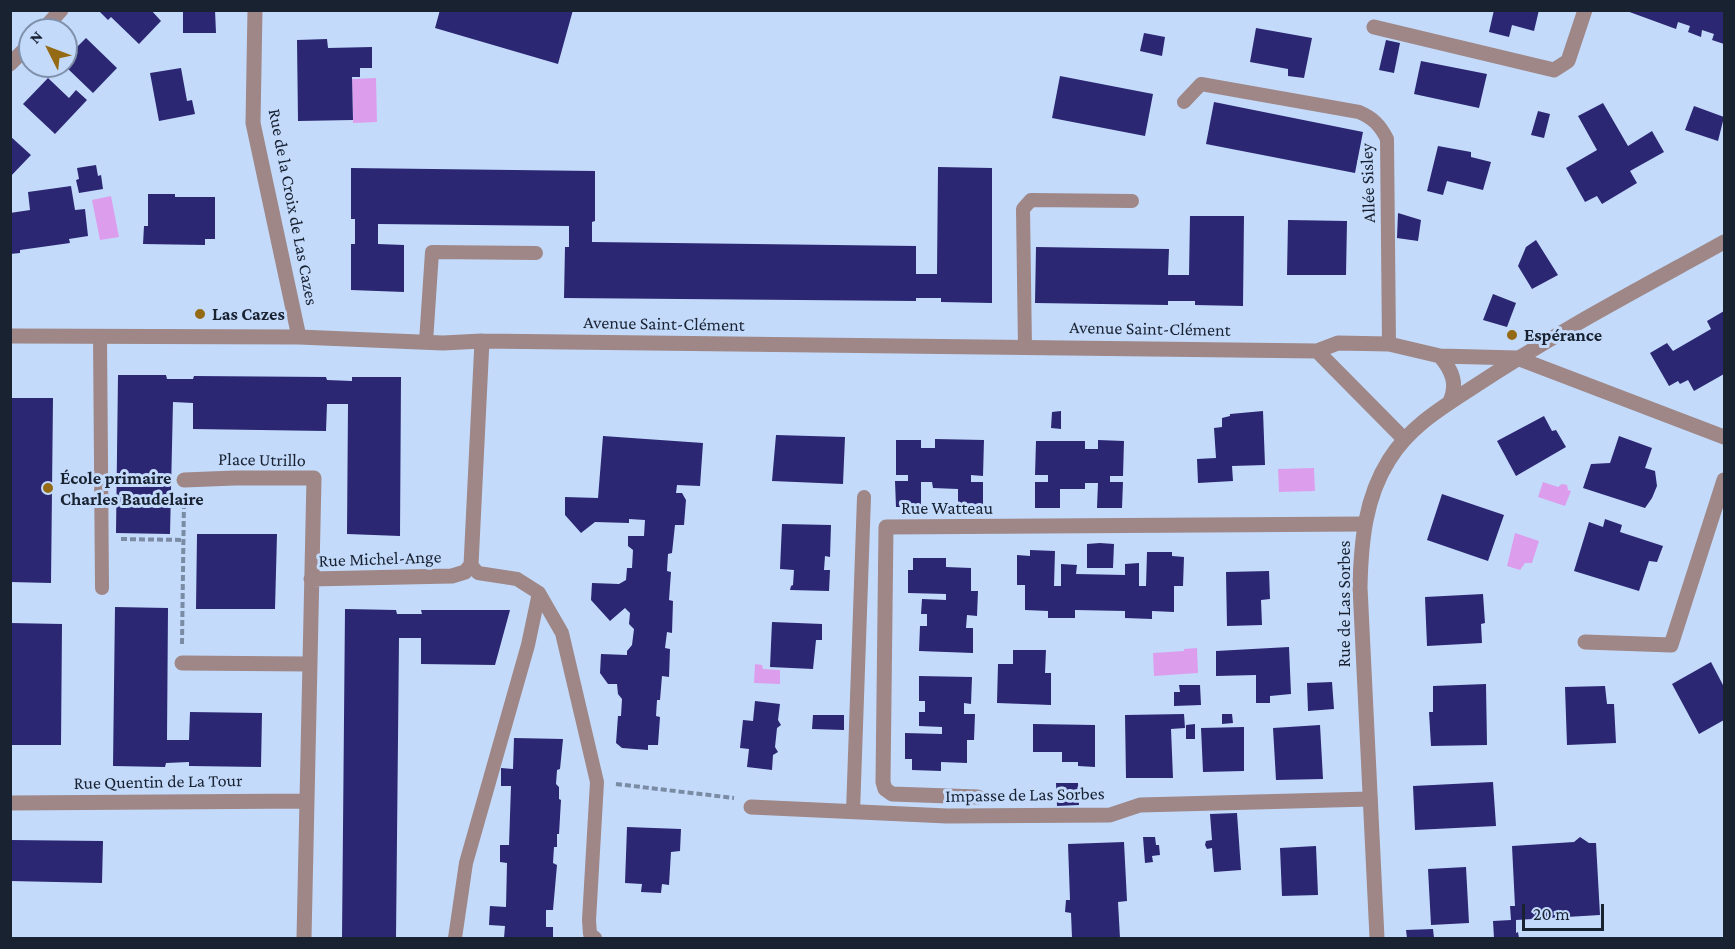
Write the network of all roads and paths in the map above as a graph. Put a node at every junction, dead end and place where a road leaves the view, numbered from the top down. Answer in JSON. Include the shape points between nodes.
{"nodes":[{"id":1,"x":255,"y":10,"type":"edge"},
{"id":2,"x":1585,"y":10,"type":"edge"},
{"id":3,"x":1374,"y":27,"type":"dead end"},
{"id":4,"x":1184,"y":102,"type":"dead end"},
{"id":5,"x":1132,"y":201,"type":"dead end"},
{"id":6,"x":1725,"y":242,"type":"edge"},
{"id":7,"x":537,"y":254,"type":"dead end"},
{"id":8,"x":10,"y":336,"type":"edge"},
{"id":9,"x":100,"y":337,"type":"junction"},
{"id":10,"x":299,"y":337,"type":"junction"},
{"id":11,"x":482,"y":341,"type":"junction"},
{"id":12,"x":426,"y":342,"type":"junction"},
{"id":13,"x":1389,"y":344,"type":"junction"},
{"id":14,"x":1025,"y":348,"type":"junction"},
{"id":15,"x":1317,"y":351,"type":"junction"},
{"id":16,"x":1440,"y":356,"type":"junction"},
{"id":17,"x":1517,"y":358,"type":"junction"},
{"id":18,"x":1450,"y":402,"type":"junction"},
{"id":19,"x":1725,"y":437,"type":"edge"},
{"id":20,"x":1404,"y":439,"type":"junction"},
{"id":21,"x":184,"y":480,"type":"joint"},
{"id":22,"x":1725,"y":480,"type":"edge"},
{"id":23,"x":864,"y":498,"type":"dead end"},
{"id":24,"x":1364,"y":524,"type":"junction"},
{"id":25,"x":101,"y":538,"type":"junction"},
{"id":26,"x":183,"y":540,"type":"junction"},
{"id":27,"x":471,"y":565,"type":"junction"},
{"id":28,"x":311,"y":579,"type":"junction"},
{"id":29,"x":102,"y":588,"type":"dead end"},
{"id":30,"x":539,"y":593,"type":"junction"},
{"id":31,"x":1585,"y":642,"type":"dead end"},
{"id":32,"x":182,"y":663,"type":"joint"},
{"id":33,"x":308,"y":664,"type":"junction"},
{"id":34,"x":597,"y":782,"type":"junction"},
{"id":35,"x":978,"y":797,"type":"dead end"},
{"id":36,"x":1371,"y":799,"type":"junction"},
{"id":37,"x":307,"y":801,"type":"junction"},
{"id":38,"x":10,"y":803,"type":"edge"},
{"id":39,"x":750,"y":807,"type":"joint"},
{"id":40,"x":853,"y":812,"type":"junction"},
{"id":41,"x":304,"y":939,"type":"edge"},
{"id":42,"x":454,"y":939,"type":"edge"},
{"id":43,"x":595,"y":939,"type":"edge"},
{"id":44,"x":1377,"y":939,"type":"edge"}],
"edges":[{"from":1,"to":10,"type":"street","name":"Rue de la Croix de Las Cazes","via":[[253,123]]},
{"from":2,"to":3,"type":"street","via":[[1568,62],[1554,70]]},
{"from":4,"to":13,"type":"lane","name":"Allée Sisley","via":[[1201,84],[1359,112],[1371,117],[1381,128],[1387,139]]},
{"from":5,"to":14,"type":"lane","via":[[1030,200],[1023,209]]},
{"from":6,"to":17,"type":"street","name":"Rue de Las Sorbes"},
{"from":7,"to":12,"type":"lane","via":[[432,252]]},
{"from":8,"to":9,"type":"street","name":"Avenue Saint-Clément"},
{"from":9,"to":10,"type":"street","name":"Avenue Saint-Clément"},
{"from":9,"to":25,"type":"lane"},
{"from":10,"to":12,"type":"street","name":"Avenue Saint-Clément"},
{"from":11,"to":12,"type":"street","name":"Avenue Saint-Clément"},
{"from":11,"to":14,"type":"street","name":"Avenue Saint-Clément"},
{"from":11,"to":27,"type":"street"},
{"from":13,"to":15,"type":"street","name":"Avenue Saint-Clément","via":[[1338,343]]},
{"from":13,"to":16,"type":"street","name":"Avenue Saint-Clément"},
{"from":14,"to":15,"type":"street","name":"Avenue Saint-Clément"},
{"from":15,"to":20,"type":"street"},
{"from":16,"to":17,"type":"street","name":"Avenue Saint-Clément"},
{"from":16,"to":18,"type":"street","via":[[1450,367],[1454,381]]},
{"from":17,"to":18,"type":"street","name":"Rue de Las Sorbes"},
{"from":17,"to":19,"type":"street"},
{"from":18,"to":20,"type":"street","name":"Rue de Las Sorbes"},
{"from":20,"to":24,"type":"street","name":"Rue de Las Sorbes","via":[[1380,477]]},
{"from":21,"to":26,"type":"path"},
{"from":21,"to":28,"type":"street","name":"Place Utrillo","via":[[314,478]]},
{"from":22,"to":31,"type":"street","via":[[1671,645]]},
{"from":23,"to":40,"type":"lane"},
{"from":24,"to":35,"type":"street","name":"Rue Watteau","via":[[886,527],[885,789],[892,794]]},
{"from":24,"to":36,"type":"street","name":"Rue de Las Sorbes","via":[[1360,587]]},
{"from":25,"to":26,"type":"path"},
{"from":25,"to":29,"type":"lane"},
{"from":26,"to":32,"type":"path"},
{"from":27,"to":28,"type":"street","name":"Rue Michel-Ange","via":[[465,572],[452,576]]},
{"from":27,"to":30,"type":"lane","via":[[478,573],[517,579]]},
{"from":28,"to":33,"type":"street","name":"Rue Michel-Ange"},
{"from":30,"to":34,"type":"lane","via":[[562,633]]},
{"from":30,"to":42,"type":"lane","via":[[466,863]]},
{"from":32,"to":33,"type":"street"},
{"from":33,"to":37,"type":"street","name":"Rue Michel-Ange"},
{"from":34,"to":39,"type":"path","via":[[742,799]]},
{"from":34,"to":43,"type":"lane","via":[[589,920],[590,934]]},
{"from":36,"to":40,"type":"street","name":"Impasse de Las Sorbes","via":[[1140,805],[1110,814],[947,816]]},
{"from":36,"to":44,"type":"street","name":"Rue de Las Sorbes"},
{"from":37,"to":38,"type":"street","name":"Rue Quentin de La Tour"},
{"from":37,"to":41,"type":"street","name":"Rue Michel-Ange"},
{"from":39,"to":40,"type":"street","name":"Impasse de Las Sorbes"}]}
